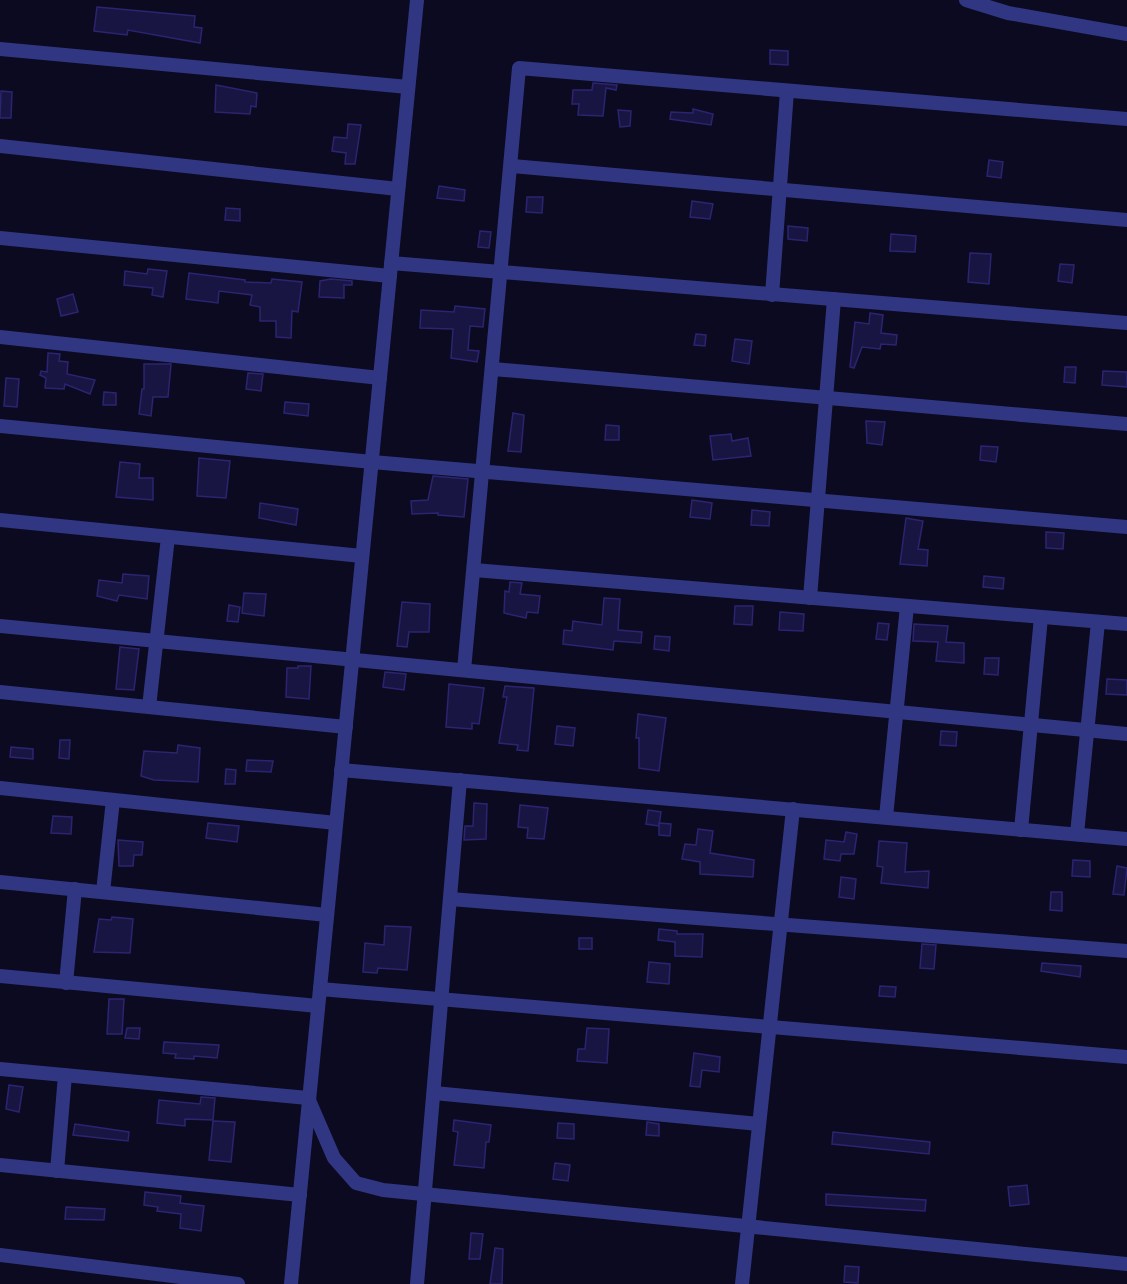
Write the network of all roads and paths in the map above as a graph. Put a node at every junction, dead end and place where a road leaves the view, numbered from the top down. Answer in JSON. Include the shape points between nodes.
{"nodes":[{"id":1,"x":417,"y":0,"type":"edge"},
{"id":2,"x":966,"y":0,"type":"edge"},
{"id":3,"x":1009,"y":6,"type":"edge"},
{"id":4,"x":1127,"y":34,"type":"edge"},
{"id":5,"x":0,"y":49,"type":"edge"},
{"id":6,"x":408,"y":87,"type":"junction"},
{"id":7,"x":788,"y":91,"type":"junction"},
{"id":8,"x":1127,"y":119,"type":"edge"},
{"id":9,"x":0,"y":146,"type":"edge"},
{"id":10,"x":512,"y":166,"type":"junction"},
{"id":11,"x":398,"y":189,"type":"junction"},
{"id":12,"x":780,"y":190,"type":"junction"},
{"id":13,"x":1127,"y":220,"type":"edge"},
{"id":14,"x":0,"y":238,"type":"edge"},
{"id":15,"x":390,"y":269,"type":"junction"},
{"id":16,"x":502,"y":272,"type":"junction"},
{"id":17,"x":772,"y":295,"type":"junction"},
{"id":18,"x":834,"y":299,"type":"junction"},
{"id":19,"x":1127,"y":323,"type":"edge"},
{"id":20,"x":0,"y":338,"type":"edge"},
{"id":21,"x":493,"y":369,"type":"junction"},
{"id":22,"x":380,"y":378,"type":"junction"},
{"id":23,"x":826,"y":398,"type":"junction"},
{"id":24,"x":1127,"y":424,"type":"edge"},
{"id":25,"x":0,"y":426,"type":"edge"},
{"id":26,"x":372,"y":462,"type":"junction"},
{"id":27,"x":483,"y":472,"type":"junction"},
{"id":28,"x":818,"y":500,"type":"junction"},
{"id":29,"x":0,"y":519,"type":"edge"},
{"id":30,"x":1127,"y":527,"type":"edge"},
{"id":31,"x":168,"y":537,"type":"junction"},
{"id":32,"x":362,"y":556,"type":"junction"},
{"id":33,"x":474,"y":570,"type":"junction"},
{"id":34,"x":810,"y":598,"type":"junction"},
{"id":35,"x":907,"y":606,"type":"junction"},
{"id":36,"x":1041,"y":617,"type":"junction"},
{"id":37,"x":1098,"y":622,"type":"junction"},
{"id":38,"x":1127,"y":624,"type":"edge"},
{"id":39,"x":0,"y":626,"type":"edge"},
{"id":40,"x":156,"y":641,"type":"junction"},
{"id":41,"x":352,"y":659,"type":"junction"},
{"id":42,"x":464,"y":670,"type":"junction"},
{"id":43,"x":0,"y":692,"type":"edge"},
{"id":44,"x":149,"y":707,"type":"junction"},
{"id":45,"x":897,"y":712,"type":"junction"},
{"id":46,"x":1031,"y":725,"type":"junction"},
{"id":47,"x":346,"y":727,"type":"junction"},
{"id":48,"x":1087,"y":730,"type":"junction"},
{"id":49,"x":1127,"y":734,"type":"edge"},
{"id":50,"x":341,"y":770,"type":"junction"},
{"id":51,"x":460,"y":780,"type":"junction"},
{"id":52,"x":0,"y":788,"type":"edge"},
{"id":53,"x":113,"y":800,"type":"junction"},
{"id":54,"x":793,"y":809,"type":"junction"},
{"id":55,"x":886,"y":818,"type":"junction"},
{"id":56,"x":336,"y":823,"type":"junction"},
{"id":57,"x":1021,"y":830,"type":"junction"},
{"id":58,"x":1077,"y":834,"type":"junction"},
{"id":59,"x":1127,"y":839,"type":"edge"},
{"id":60,"x":0,"y":882,"type":"edge"},
{"id":61,"x":75,"y":889,"type":"junction"},
{"id":62,"x":103,"y":892,"type":"junction"},
{"id":63,"x":450,"y":899,"type":"junction"},
{"id":64,"x":327,"y":915,"type":"junction"},
{"id":65,"x":781,"y":924,"type":"junction"},
{"id":66,"x":1127,"y":951,"type":"edge"},
{"id":67,"x":0,"y":976,"type":"edge"},
{"id":68,"x":66,"y":983,"type":"junction"},
{"id":69,"x":320,"y":989,"type":"junction"},
{"id":70,"x":442,"y":998,"type":"junction"},
{"id":71,"x":318,"y":1006,"type":"junction"},
{"id":72,"x":770,"y":1026,"type":"junction"},
{"id":73,"x":1127,"y":1057,"type":"edge"},
{"id":74,"x":0,"y":1069,"type":"edge"},
{"id":75,"x":65,"y":1075,"type":"junction"},
{"id":76,"x":434,"y":1094,"type":"junction"},
{"id":77,"x":308,"y":1098,"type":"junction"},
{"id":78,"x":759,"y":1124,"type":"junction"},
{"id":79,"x":0,"y":1165,"type":"edge"},
{"id":80,"x":57,"y":1171,"type":"junction"},
{"id":81,"x":300,"y":1195,"type":"junction"},
{"id":82,"x":425,"y":1195,"type":"junction"},
{"id":83,"x":748,"y":1227,"type":"junction"},
{"id":84,"x":0,"y":1255,"type":"edge"},
{"id":85,"x":1127,"y":1264,"type":"edge"},
{"id":86,"x":238,"y":1284,"type":"edge"},
{"id":87,"x":291,"y":1284,"type":"edge"},
{"id":88,"x":417,"y":1284,"type":"edge"},
{"id":89,"x":742,"y":1284,"type":"edge"}],
"edges":[{"from":1,"to":6,"type":"street"},
{"from":2,"to":3,"type":"street"},
{"from":3,"to":4,"type":"street"},
{"from":5,"to":6,"type":"street"},
{"from":6,"to":11,"type":"street"},
{"from":7,"to":8,"type":"street"},
{"from":7,"to":10,"type":"street","via":[[519,68]]},
{"from":7,"to":12,"type":"street"},
{"from":9,"to":11,"type":"street"},
{"from":10,"to":12,"type":"street"},
{"from":10,"to":16,"type":"street"},
{"from":11,"to":15,"type":"street"},
{"from":12,"to":13,"type":"street"},
{"from":12,"to":17,"type":"street"},
{"from":14,"to":15,"type":"street"},
{"from":15,"to":16,"type":"street"},
{"from":15,"to":22,"type":"street"},
{"from":16,"to":17,"type":"street"},
{"from":16,"to":21,"type":"street"},
{"from":17,"to":18,"type":"street"},
{"from":18,"to":19,"type":"street"},
{"from":18,"to":23,"type":"street"},
{"from":20,"to":22,"type":"street"},
{"from":21,"to":23,"type":"street"},
{"from":21,"to":27,"type":"street"},
{"from":22,"to":26,"type":"street"},
{"from":23,"to":24,"type":"street"},
{"from":23,"to":28,"type":"street"},
{"from":25,"to":26,"type":"street"},
{"from":26,"to":27,"type":"street"},
{"from":26,"to":32,"type":"street"},
{"from":27,"to":28,"type":"street"},
{"from":27,"to":33,"type":"street"},
{"from":28,"to":30,"type":"street"},
{"from":28,"to":34,"type":"street"},
{"from":29,"to":31,"type":"street"},
{"from":31,"to":32,"type":"street"},
{"from":31,"to":40,"type":"street"},
{"from":32,"to":41,"type":"street"},
{"from":33,"to":34,"type":"street"},
{"from":33,"to":42,"type":"street"},
{"from":34,"to":35,"type":"street"},
{"from":35,"to":36,"type":"street"},
{"from":35,"to":45,"type":"street"},
{"from":36,"to":37,"type":"street"},
{"from":36,"to":46,"type":"street"},
{"from":37,"to":38,"type":"street"},
{"from":37,"to":48,"type":"street"},
{"from":39,"to":40,"type":"street"},
{"from":40,"to":41,"type":"street"},
{"from":40,"to":44,"type":"street"},
{"from":41,"to":42,"type":"street"},
{"from":41,"to":47,"type":"street"},
{"from":42,"to":45,"type":"street"},
{"from":43,"to":44,"type":"street"},
{"from":44,"to":47,"type":"street"},
{"from":45,"to":46,"type":"street"},
{"from":45,"to":55,"type":"street"},
{"from":46,"to":48,"type":"street"},
{"from":46,"to":57,"type":"street"},
{"from":47,"to":50,"type":"street"},
{"from":48,"to":49,"type":"street"},
{"from":48,"to":58,"type":"street"},
{"from":50,"to":51,"type":"street"},
{"from":50,"to":56,"type":"street"},
{"from":51,"to":54,"type":"street"},
{"from":51,"to":63,"type":"street"},
{"from":52,"to":53,"type":"street"},
{"from":53,"to":56,"type":"street"},
{"from":53,"to":62,"type":"street"},
{"from":54,"to":55,"type":"street"},
{"from":54,"to":65,"type":"street"},
{"from":55,"to":57,"type":"street"},
{"from":56,"to":64,"type":"street"},
{"from":57,"to":58,"type":"street"},
{"from":58,"to":59,"type":"street"},
{"from":60,"to":61,"type":"street"},
{"from":61,"to":62,"type":"street"},
{"from":61,"to":68,"type":"street"},
{"from":62,"to":64,"type":"street"},
{"from":63,"to":65,"type":"street"},
{"from":63,"to":70,"type":"street"},
{"from":64,"to":69,"type":"street"},
{"from":65,"to":66,"type":"street"},
{"from":65,"to":72,"type":"street"},
{"from":67,"to":68,"type":"street"},
{"from":68,"to":71,"type":"street"},
{"from":69,"to":70,"type":"street"},
{"from":69,"to":71,"type":"street"},
{"from":70,"to":72,"type":"street"},
{"from":70,"to":76,"type":"street"},
{"from":71,"to":77,"type":"street"},
{"from":72,"to":73,"type":"street"},
{"from":72,"to":78,"type":"street"},
{"from":74,"to":75,"type":"street"},
{"from":75,"to":77,"type":"street"},
{"from":75,"to":80,"type":"street"},
{"from":76,"to":78,"type":"street"},
{"from":76,"to":82,"type":"street"},
{"from":77,"to":81,"type":"street"},
{"from":77,"to":82,"type":"street","via":[[334,1158],[356,1183]]},
{"from":78,"to":83,"type":"street"},
{"from":79,"to":80,"type":"street"},
{"from":80,"to":81,"type":"street"},
{"from":81,"to":87,"type":"street"},
{"from":82,"to":83,"type":"street"},
{"from":82,"to":88,"type":"street"},
{"from":83,"to":85,"type":"street"},
{"from":83,"to":89,"type":"street"},
{"from":84,"to":86,"type":"street"}]}
